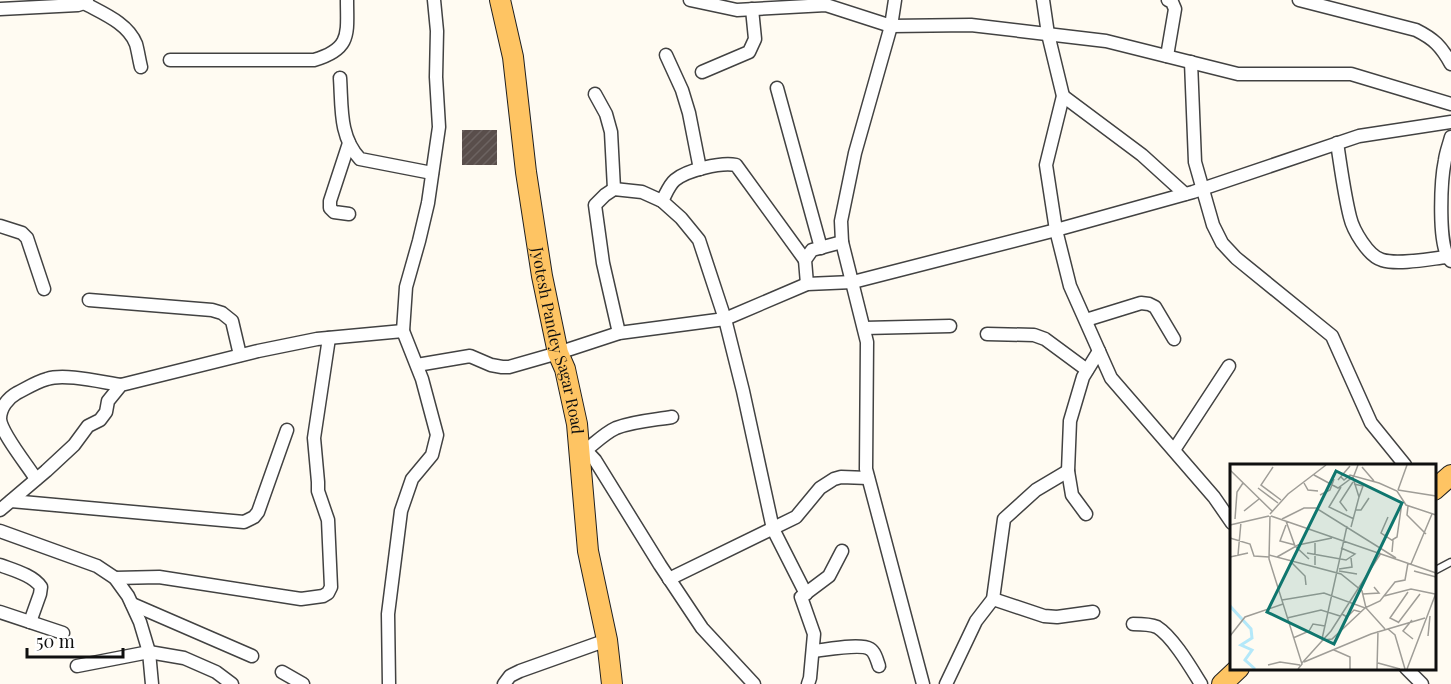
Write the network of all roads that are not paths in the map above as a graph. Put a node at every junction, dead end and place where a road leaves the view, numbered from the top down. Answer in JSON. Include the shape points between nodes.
{"nodes":[{"id":1,"x":347,"y":0,"type":"edge"},
{"id":2,"x":434,"y":0,"type":"edge"},
{"id":3,"x":500,"y":0,"type":"edge"},
{"id":4,"x":690,"y":0,"type":"edge"},
{"id":5,"x":895,"y":0,"type":"edge"},
{"id":6,"x":1043,"y":0,"type":"edge"},
{"id":7,"x":1299,"y":0,"type":"edge"},
{"id":8,"x":86,"y":2,"type":"edge"},
{"id":9,"x":1175,"y":3,"type":"edge"},
{"id":10,"x":845,"y":6,"type":"edge"},
{"id":11,"x":0,"y":9,"type":"edge"},
{"id":12,"x":752,"y":9,"type":"junction"},
{"id":13,"x":891,"y":26,"type":"junction"},
{"id":14,"x":1048,"y":34,"type":"junction"},
{"id":15,"x":666,"y":56,"type":"dead end"},
{"id":16,"x":1167,"y":56,"type":"junction"},
{"id":17,"x":170,"y":60,"type":"dead end"},
{"id":18,"x":1191,"y":62,"type":"junction"},
{"id":19,"x":1451,"y":64,"type":"edge"},
{"id":20,"x":141,"y":67,"type":"dead end"},
{"id":21,"x":702,"y":72,"type":"dead end"},
{"id":22,"x":340,"y":78,"type":"dead end"},
{"id":23,"x":777,"y":88,"type":"dead end"},
{"id":24,"x":596,"y":93,"type":"dead end"},
{"id":25,"x":1063,"y":96,"type":"junction"},
{"id":26,"x":1451,"y":104,"type":"edge"},
{"id":27,"x":1451,"y":122,"type":"edge"},
{"id":28,"x":1451,"y":137,"type":"edge"},
{"id":29,"x":349,"y":143,"type":"junction"},
{"id":30,"x":1337,"y":143,"type":"junction"},
{"id":31,"x":700,"y":169,"type":"junction"},
{"id":32,"x":432,"y":173,"type":"junction"},
{"id":33,"x":614,"y":189,"type":"junction"},
{"id":34,"x":1202,"y":189,"type":"junction"},
{"id":35,"x":1185,"y":194,"type":"junction"},
{"id":36,"x":663,"y":201,"type":"junction"},
{"id":37,"x":349,"y":214,"type":"dead end"},
{"id":38,"x":0,"y":226,"type":"edge"},
{"id":39,"x":1056,"y":230,"type":"junction"},
{"id":40,"x":842,"y":242,"type":"junction"},
{"id":41,"x":821,"y":248,"type":"junction"},
{"id":42,"x":1449,"y":259,"type":"edge"},
{"id":43,"x":805,"y":260,"type":"junction"},
{"id":44,"x":853,"y":282,"type":"junction"},
{"id":45,"x":807,"y":284,"type":"junction"},
{"id":46,"x":44,"y":289,"type":"dead end"},
{"id":47,"x":89,"y":300,"type":"dead end"},
{"id":48,"x":725,"y":319,"type":"junction"},
{"id":49,"x":1086,"y":320,"type":"junction"},
{"id":50,"x":950,"y":326,"type":"dead end"},
{"id":51,"x":864,"y":328,"type":"junction"},
{"id":52,"x":403,"y":331,"type":"junction"},
{"id":53,"x":619,"y":333,"type":"junction"},
{"id":54,"x":987,"y":334,"type":"dead end"},
{"id":55,"x":329,"y":338,"type":"junction"},
{"id":56,"x":1174,"y":339,"type":"dead end"},
{"id":57,"x":1099,"y":351,"type":"junction"},
{"id":58,"x":558,"y":353,"type":"junction"},
{"id":59,"x":240,"y":355,"type":"junction"},
{"id":60,"x":417,"y":365,"type":"junction"},
{"id":61,"x":1229,"y":366,"type":"dead end"},
{"id":62,"x":1087,"y":370,"type":"junction"},
{"id":63,"x":121,"y":385,"type":"junction"},
{"id":64,"x":672,"y":417,"type":"dead end"},
{"id":65,"x":287,"y":430,"type":"dead end"},
{"id":66,"x":582,"y":446,"type":"junction"},
{"id":67,"x":1174,"y":450,"type":"junction"},
{"id":68,"x":1404,"y":464,"type":"edge"},
{"id":69,"x":1068,"y":471,"type":"junction"},
{"id":70,"x":1451,"y":475,"type":"edge"},
{"id":71,"x":868,"y":477,"type":"junction"},
{"id":72,"x":36,"y":479,"type":"junction"},
{"id":73,"x":1436,"y":488,"type":"edge"},
{"id":74,"x":11,"y":501,"type":"junction"},
{"id":75,"x":0,"y":510,"type":"edge"},
{"id":76,"x":1086,"y":514,"type":"dead end"},
{"id":77,"x":1230,"y":519,"type":"edge"},
{"id":78,"x":772,"y":529,"type":"junction"},
{"id":79,"x":0,"y":531,"type":"edge"},
{"id":80,"x":842,"y":550,"type":"dead end"},
{"id":81,"x":1450,"y":563,"type":"edge"},
{"id":82,"x":0,"y":565,"type":"edge"},
{"id":83,"x":1436,"y":570,"type":"edge"},
{"id":84,"x":115,"y":578,"type":"junction"},
{"id":85,"x":669,"y":579,"type":"junction"},
{"id":86,"x":806,"y":594,"type":"junction"},
{"id":87,"x":993,"y":599,"type":"junction"},
{"id":88,"x":132,"y":604,"type":"junction"},
{"id":89,"x":0,"y":612,"type":"edge"},
{"id":90,"x":1093,"y":612,"type":"dead end"},
{"id":91,"x":30,"y":622,"type":"junction"},
{"id":92,"x":1133,"y":624,"type":"dead end"},
{"id":93,"x":63,"y":633,"type":"dead end"},
{"id":94,"x":607,"y":640,"type":"junction"},
{"id":95,"x":813,"y":651,"type":"junction"},
{"id":96,"x":149,"y":652,"type":"junction"},
{"id":97,"x":252,"y":656,"type":"dead end"},
{"id":98,"x":77,"y":666,"type":"dead end"},
{"id":99,"x":879,"y":666,"type":"dead end"},
{"id":100,"x":1238,"y":669,"type":"edge"},
{"id":101,"x":1407,"y":669,"type":"edge"},
{"id":102,"x":282,"y":672,"type":"dead end"},
{"id":103,"x":152,"y":684,"type":"edge"},
{"id":104,"x":232,"y":684,"type":"edge"},
{"id":105,"x":303,"y":684,"type":"edge"},
{"id":106,"x":389,"y":684,"type":"edge"},
{"id":107,"x":504,"y":684,"type":"edge"},
{"id":108,"x":612,"y":684,"type":"edge"},
{"id":109,"x":754,"y":684,"type":"edge"},
{"id":110,"x":808,"y":684,"type":"edge"},
{"id":111,"x":923,"y":684,"type":"edge"},
{"id":112,"x":946,"y":684,"type":"edge"},
{"id":113,"x":1201,"y":684,"type":"edge"},
{"id":114,"x":1222,"y":684,"type":"edge"},
{"id":115,"x":1422,"y":684,"type":"edge"}],
"edges":[{"from":1,"to":17,"type":"street","via":[[347,35],[334,52],[324,57]]},
{"from":2,"to":32,"type":"street","via":[[439,127]]},
{"from":3,"to":58,"type":"main road","name":"Jyotesh Pandey Sagar Road","via":[[513,57],[526,172]]},
{"from":4,"to":12,"type":"street","via":[[737,10]]},
{"from":5,"to":13,"type":"street"},
{"from":6,"to":14,"type":"street"},
{"from":7,"to":19,"type":"street","via":[[1416,30],[1443,49]]},
{"from":8,"to":11,"type":"street"},
{"from":8,"to":20,"type":"street","via":[[128,30],[136,42]]},
{"from":9,"to":16,"type":"street"},
{"from":10,"to":12,"type":"street"},
{"from":10,"to":13,"type":"street"},
{"from":12,"to":21,"type":"street","via":[[754,39],[749,52]]},
{"from":13,"to":14,"type":"street","via":[[971,25]]},
{"from":13,"to":40,"type":"street","via":[[855,153],[841,221]]},
{"from":14,"to":16,"type":"street","via":[[1106,41]]},
{"from":14,"to":25,"type":"street"},
{"from":15,"to":31,"type":"street","via":[[689,113]]},
{"from":16,"to":18,"type":"street"},
{"from":18,"to":26,"type":"street","via":[[1238,74],[1351,74]]},
{"from":18,"to":34,"type":"street","via":[[1195,162]]},
{"from":22,"to":29,"type":"street","via":[[343,129]]},
{"from":23,"to":41,"type":"street"},
{"from":24,"to":33,"type":"street","via":[[611,132]]},
{"from":25,"to":35,"type":"street"},
{"from":25,"to":39,"type":"street","via":[[1046,165]]},
{"from":27,"to":30,"type":"street"},
{"from":28,"to":42,"type":"street","via":[[1441,195],[1444,246]]},
{"from":29,"to":32,"type":"street","via":[[360,159]]},
{"from":29,"to":37,"type":"street","via":[[330,208]]},
{"from":30,"to":34,"type":"street"},
{"from":30,"to":42,"type":"street","via":[[1351,219],[1373,256],[1390,262]]},
{"from":31,"to":36,"type":"street","via":[[673,181]]},
{"from":31,"to":43,"type":"street","via":[[735,165]]},
{"from":32,"to":52,"type":"street","via":[[406,286]]},
{"from":33,"to":36,"type":"street","via":[[642,192]]},
{"from":33,"to":53,"type":"street","via":[[595,205]]},
{"from":34,"to":35,"type":"street"},
{"from":34,"to":68,"type":"street","via":[[1222,243],[1332,336],[1371,423]]},
{"from":35,"to":39,"type":"street"},
{"from":36,"to":48,"type":"street","via":[[699,240]]},
{"from":38,"to":46,"type":"street","via":[[27,238]]},
{"from":39,"to":44,"type":"street"},
{"from":39,"to":49,"type":"street","via":[[1070,286]]},
{"from":40,"to":41,"type":"street"},
{"from":40,"to":44,"type":"street"},
{"from":41,"to":43,"type":"street","via":[[812,250]]},
{"from":43,"to":45,"type":"street"},
{"from":44,"to":45,"type":"street"},
{"from":44,"to":51,"type":"street"},
{"from":45,"to":48,"type":"street"},
{"from":47,"to":59,"type":"street","via":[[222,313],[232,321]]},
{"from":48,"to":53,"type":"street"},
{"from":48,"to":78,"type":"street"},
{"from":49,"to":56,"type":"street","via":[[1149,304],[1155,307]]},
{"from":49,"to":57,"type":"street"},
{"from":50,"to":51,"type":"street"},
{"from":51,"to":71,"type":"street"},
{"from":52,"to":55,"type":"street"},
{"from":52,"to":60,"type":"street"},
{"from":53,"to":58,"type":"street"},
{"from":54,"to":62,"type":"street","via":[[1034,335]]},
{"from":55,"to":59,"type":"street"},
{"from":55,"to":84,"type":"street","via":[[314,438],[318,491],[328,520],[332,587],[328,593],[302,599],[159,577]]},
{"from":57,"to":62,"type":"street"},
{"from":57,"to":67,"type":"street","via":[[1111,378]]},
{"from":58,"to":60,"type":"street","via":[[509,367],[470,356]]},
{"from":58,"to":66,"type":"main road","name":"Jyotesh Pandey Sagar Road"},
{"from":59,"to":63,"type":"street"},
{"from":60,"to":106,"type":"street","via":[[437,435],[432,455],[412,478],[401,511],[388,614]]},
{"from":61,"to":67,"type":"street"},
{"from":62,"to":69,"type":"street","via":[[1070,421]]},
{"from":63,"to":72,"type":"street","via":[[100,420],[88,426],[74,445]]},
{"from":63,"to":72,"type":"street","via":[[48,378],[11,396],[2,408],[0,420]]},
{"from":64,"to":66,"type":"street","via":[[617,428]]},
{"from":65,"to":74,"type":"street","via":[[258,512],[244,522]]},
{"from":66,"to":85,"type":"street","via":[[595,460]]},
{"from":66,"to":94,"type":"main road","name":"Jyotesh Pandey Sagar Road","via":[[588,551]]},
{"from":67,"to":77,"type":"street"},
{"from":69,"to":76,"type":"street","via":[[1072,495]]},
{"from":69,"to":87,"type":"street","via":[[1036,490],[1004,519]]},
{"from":70,"to":73,"type":"main road"},
{"from":71,"to":78,"type":"street","via":[[834,479],[820,488],[796,517]]},
{"from":71,"to":111,"type":"street"},
{"from":72,"to":74,"type":"street"},
{"from":74,"to":75,"type":"street"},
{"from":78,"to":85,"type":"street"},
{"from":78,"to":86,"type":"street"},
{"from":79,"to":84,"type":"street","via":[[97,566]]},
{"from":80,"to":86,"type":"street","via":[[829,576]]},
{"from":81,"to":83,"type":"lane"},
{"from":82,"to":91,"type":"street","via":[[29,577],[41,587]]},
{"from":84,"to":88,"type":"street"},
{"from":85,"to":109,"type":"street","via":[[702,628]]},
{"from":86,"to":95,"type":"street","via":[[801,597],[814,634]]},
{"from":87,"to":90,"type":"street","via":[[1044,616]]},
{"from":87,"to":112,"type":"street","via":[[976,621]]},
{"from":88,"to":96,"type":"street"},
{"from":88,"to":97,"type":"street"},
{"from":89,"to":91,"type":"street"},
{"from":91,"to":93,"type":"street"},
{"from":92,"to":113,"type":"street","via":[[1155,626],[1167,636]]},
{"from":94,"to":107,"type":"street","via":[[520,671]]},
{"from":94,"to":108,"type":"main road","name":"Jyotesh Pandey Sagar Road"},
{"from":95,"to":99,"type":"street","via":[[860,646],[873,652]]},
{"from":95,"to":110,"type":"street"},
{"from":96,"to":98,"type":"street"},
{"from":96,"to":103,"type":"street"},
{"from":96,"to":104,"type":"street","via":[[184,658]]},
{"from":100,"to":114,"type":"main road"},
{"from":101,"to":115,"type":"street"},
{"from":102,"to":105,"type":"street"}]}
